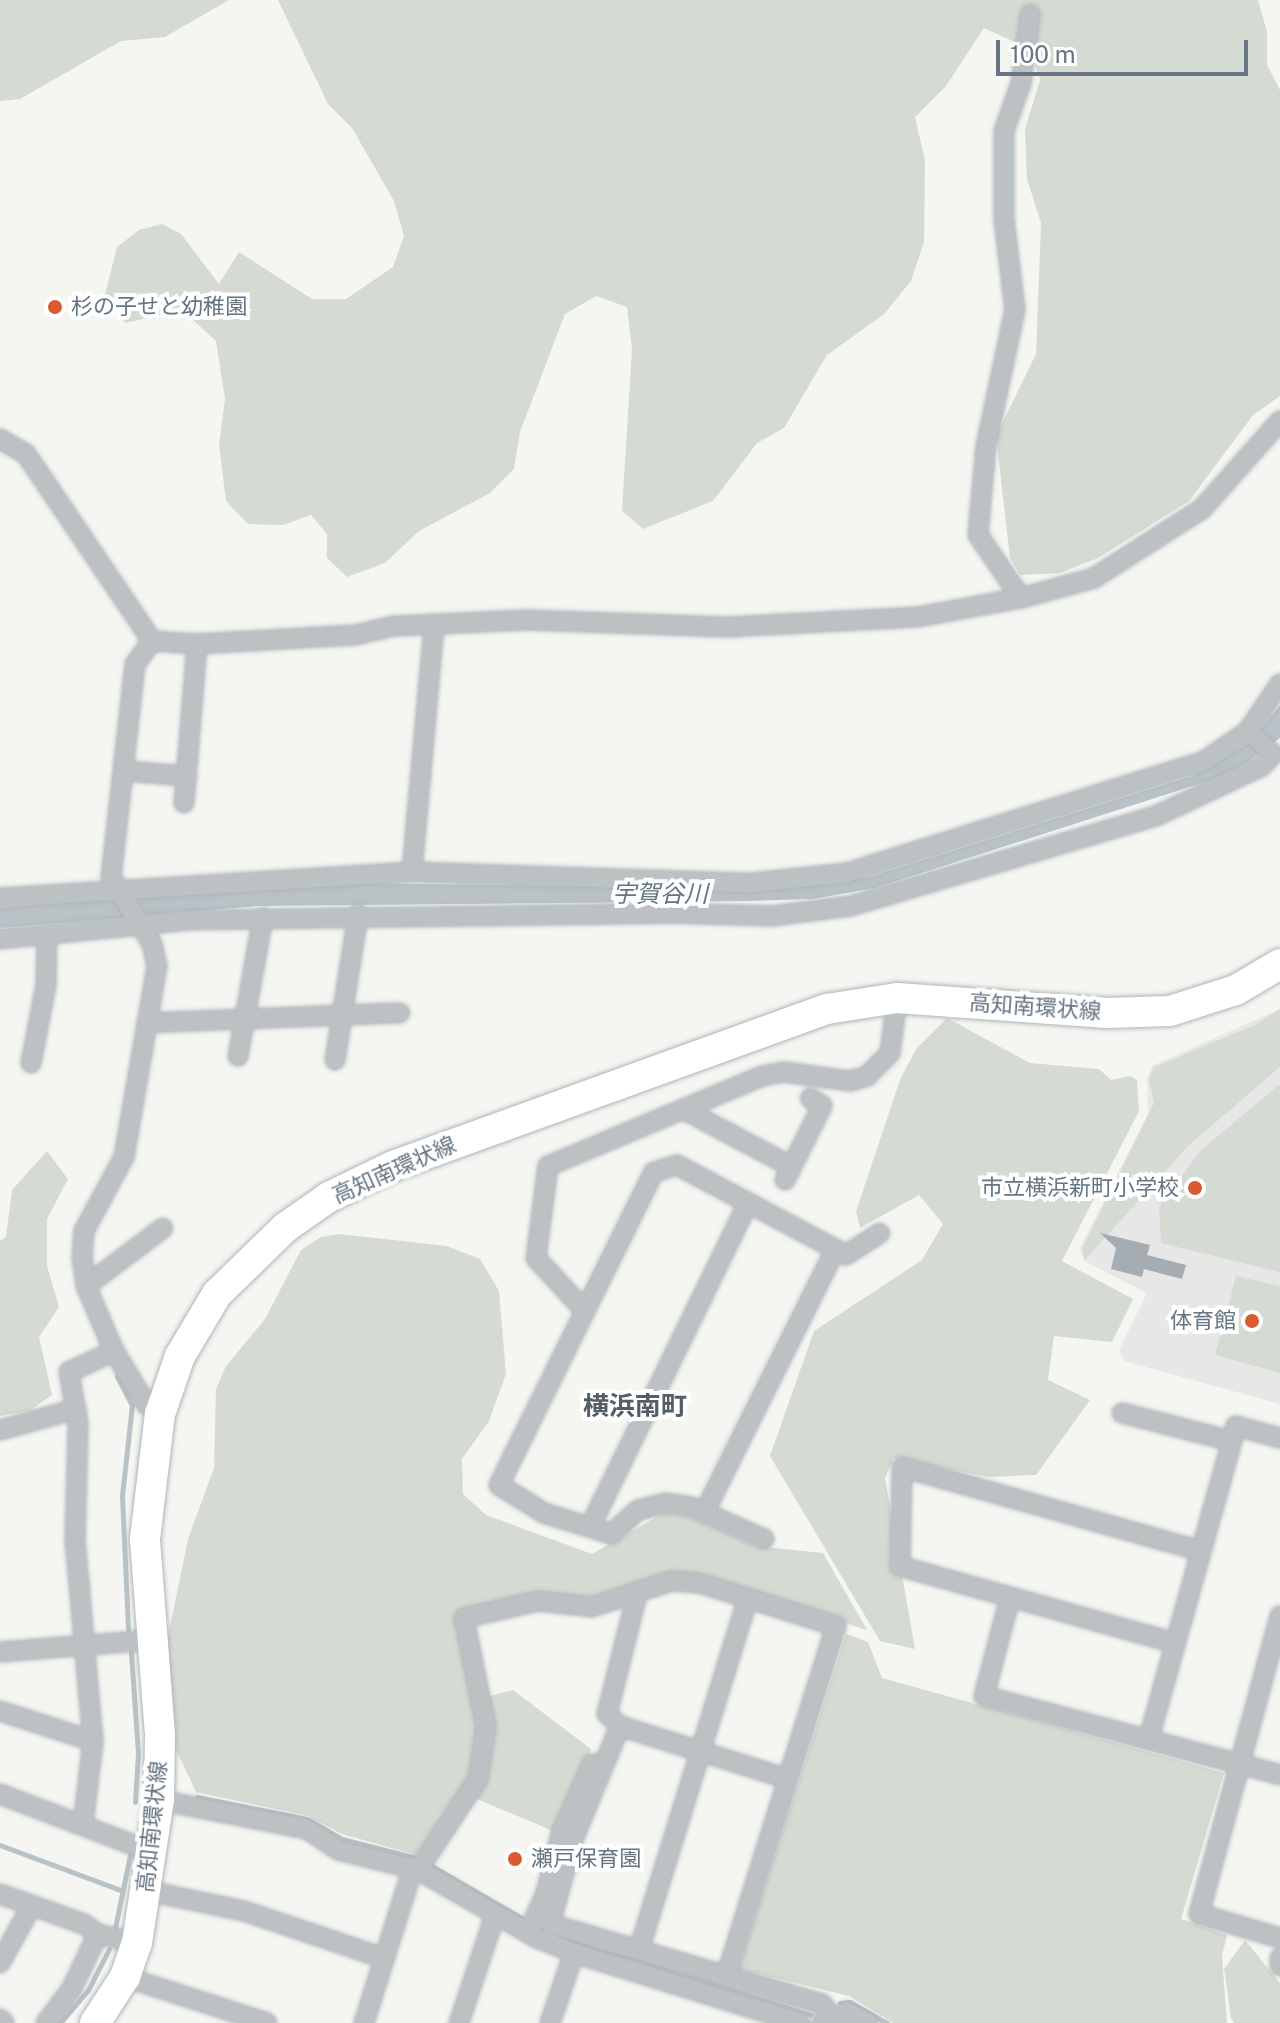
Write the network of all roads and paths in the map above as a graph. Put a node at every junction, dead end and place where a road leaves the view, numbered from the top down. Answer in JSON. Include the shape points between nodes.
{"nodes":[{"id":1,"x":1030,"y":15,"type":"dead end"},
{"id":2,"x":1279,"y":422,"type":"edge"},
{"id":3,"x":0,"y":439,"type":"edge"},
{"id":4,"x":1021,"y":598,"type":"junction"},
{"id":5,"x":434,"y":624,"type":"junction"},
{"id":6,"x":152,"y":641,"type":"junction"},
{"id":7,"x":197,"y":644,"type":"junction"},
{"id":8,"x":1280,"y":684,"type":"edge"},
{"id":9,"x":1250,"y":733,"type":"junction"},
{"id":10,"x":1274,"y":750,"type":"edge"},
{"id":11,"x":125,"y":771,"type":"junction"},
{"id":12,"x":187,"y":776,"type":"junction"},
{"id":13,"x":184,"y":803,"type":"dead end"},
{"id":14,"x":412,"y":872,"type":"junction"},
{"id":15,"x":667,"y":884,"type":"junction"},
{"id":16,"x":118,"y":892,"type":"junction"},
{"id":17,"x":0,"y":898,"type":"edge"},
{"id":18,"x":666,"y":911,"type":"junction"},
{"id":19,"x":358,"y":914,"type":"junction"},
{"id":20,"x":263,"y":917,"type":"junction"},
{"id":21,"x":138,"y":923,"type":"junction"},
{"id":22,"x":47,"y":934,"type":"junction"},
{"id":23,"x":0,"y":939,"type":"edge"},
{"id":24,"x":1280,"y":964,"type":"edge"},
{"id":25,"x":897,"y":998,"type":"junction"},
{"id":26,"x":400,"y":1013,"type":"dead end"},
{"id":27,"x":343,"y":1015,"type":"junction"},
{"id":28,"x":244,"y":1019,"type":"junction"},
{"id":29,"x":147,"y":1023,"type":"junction"},
{"id":30,"x":238,"y":1056,"type":"dead end"},
{"id":31,"x":335,"y":1060,"type":"dead end"},
{"id":32,"x":31,"y":1063,"type":"dead end"},
{"id":33,"x":810,"y":1098,"type":"dead end"},
{"id":34,"x":683,"y":1109,"type":"junction"},
{"id":35,"x":748,"y":1203,"type":"junction"},
{"id":36,"x":163,"y":1228,"type":"dead end"},
{"id":37,"x":880,"y":1233,"type":"dead end"},
{"id":38,"x":835,"y":1250,"type":"junction"},
{"id":39,"x":86,"y":1286,"type":"junction"},
{"id":40,"x":584,"y":1310,"type":"junction"},
{"id":41,"x":114,"y":1351,"type":"junction"},
{"id":42,"x":76,"y":1409,"type":"junction"},
{"id":43,"x":1122,"y":1413,"type":"dead end"},
{"id":44,"x":160,"y":1414,"type":"junction"},
{"id":45,"x":0,"y":1430,"type":"edge"},
{"id":46,"x":1280,"y":1438,"type":"edge"},
{"id":47,"x":1231,"y":1441,"type":"junction"},
{"id":48,"x":704,"y":1513,"type":"junction"},
{"id":49,"x":590,"y":1527,"type":"junction"},
{"id":50,"x":764,"y":1539,"type":"dead end"},
{"id":51,"x":1200,"y":1551,"type":"junction"},
{"id":52,"x":638,"y":1591,"type":"junction"},
{"id":53,"x":748,"y":1598,"type":"junction"},
{"id":54,"x":1010,"y":1598,"type":"junction"},
{"id":55,"x":1280,"y":1616,"type":"edge"},
{"id":56,"x":152,"y":1640,"type":"junction"},
{"id":57,"x":1175,"y":1643,"type":"junction"},
{"id":58,"x":85,"y":1646,"type":"junction"},
{"id":59,"x":0,"y":1652,"type":"edge"},
{"id":60,"x":0,"y":1711,"type":"edge"},
{"id":61,"x":620,"y":1726,"type":"junction"},
{"id":62,"x":1149,"y":1738,"type":"junction"},
{"id":63,"x":93,"y":1741,"type":"junction"},
{"id":64,"x":701,"y":1752,"type":"junction"},
{"id":65,"x":592,"y":1764,"type":"dead end"},
{"id":66,"x":1240,"y":1764,"type":"junction"},
{"id":67,"x":1280,"y":1775,"type":"edge"},
{"id":68,"x":788,"y":1779,"type":"junction"},
{"id":69,"x":0,"y":1794,"type":"edge"},
{"id":70,"x":159,"y":1800,"type":"junction"},
{"id":71,"x":83,"y":1825,"type":"junction"},
{"id":72,"x":152,"y":1852,"type":"junction"},
{"id":73,"x":416,"y":1869,"type":"junction"},
{"id":74,"x":148,"y":1891,"type":"junction"},
{"id":75,"x":0,"y":1894,"type":"edge"},
{"id":76,"x":32,"y":1905,"type":"junction"},
{"id":77,"x":495,"y":1915,"type":"junction"},
{"id":78,"x":528,"y":1933,"type":"junction"},
{"id":79,"x":98,"y":1934,"type":"junction"},
{"id":80,"x":1280,"y":1938,"type":"edge"},
{"id":81,"x":137,"y":1943,"type":"junction"},
{"id":82,"x":639,"y":1950,"type":"junction"},
{"id":83,"x":574,"y":1953,"type":"junction"},
{"id":84,"x":384,"y":1958,"type":"junction"},
{"id":85,"x":1280,"y":1958,"type":"edge"},
{"id":86,"x":0,"y":1963,"type":"edge"},
{"id":87,"x":1280,"y":1966,"type":"edge"},
{"id":88,"x":726,"y":1976,"type":"junction"},
{"id":89,"x":125,"y":1977,"type":"junction"},
{"id":90,"x":827,"y":2021,"type":"edge"},
{"id":91,"x":258,"y":2022,"type":"edge"},
{"id":92,"x":46,"y":2023,"type":"edge"},
{"id":93,"x":95,"y":2023,"type":"edge"},
{"id":94,"x":364,"y":2023,"type":"edge"},
{"id":95,"x":459,"y":2023,"type":"edge"},
{"id":96,"x":550,"y":2023,"type":"edge"},
{"id":97,"x":800,"y":2023,"type":"edge"},
{"id":98,"x":868,"y":2023,"type":"edge"}],
"edges":[{"from":1,"to":4,"type":"street","via":[[1021,83],[1004,131],[1004,219],[1015,310],[986,446],[978,535]]},
{"from":2,"to":4,"type":"street","via":[[1202,509],[1094,578]]},
{"from":3,"to":6,"type":"street","via":[[26,454]]},
{"from":4,"to":5,"type":"street","via":[[918,617],[741,627],[526,620]]},
{"from":5,"to":7,"type":"street","via":[[355,635]]},
{"from":5,"to":14,"type":"street"},
{"from":6,"to":7,"type":"street"},
{"from":6,"to":11,"type":"street","via":[[135,664]]},
{"from":7,"to":12,"type":"street"},
{"from":8,"to":9,"type":"street"},
{"from":9,"to":10,"type":"street"},
{"from":9,"to":15,"type":"street","via":[[1204,761],[847,873],[751,883]]},
{"from":10,"to":18,"type":"street","via":[[1242,778],[1167,806],[1156,816],[1109,833],[1105,827],[913,892],[772,916]]},
{"from":11,"to":12,"type":"street"},
{"from":11,"to":16,"type":"street","via":[[111,877]]},
{"from":12,"to":13,"type":"street"},
{"from":14,"to":15,"type":"street"},
{"from":14,"to":16,"type":"street"},
{"from":15,"to":18,"type":"street"},
{"from":16,"to":17,"type":"street"},
{"from":16,"to":21,"type":"street"},
{"from":18,"to":19,"type":"street"},
{"from":19,"to":20,"type":"street"},
{"from":19,"to":27,"type":"street"},
{"from":20,"to":21,"type":"street"},
{"from":20,"to":28,"type":"street"},
{"from":21,"to":22,"type":"street"},
{"from":21,"to":29,"type":"street","via":[[152,944],[157,966]]},
{"from":22,"to":23,"type":"street"},
{"from":22,"to":32,"type":"street","via":[[46,985]]},
{"from":24,"to":25,"type":"main road","name":"高知南環状線","via":[[1236,990],[1170,1011],[1107,1013]]},
{"from":25,"to":34,"type":"street","via":[[890,1053],[867,1076],[850,1081],[784,1072]]},
{"from":25,"to":44,"type":"main road","name":"高知南環状線","via":[[827,1009],[746,1036],[393,1166],[329,1197],[286,1227],[217,1294],[180,1356]]},
{"from":26,"to":27,"type":"street"},
{"from":27,"to":28,"type":"street"},
{"from":27,"to":31,"type":"street"},
{"from":28,"to":29,"type":"street"},
{"from":28,"to":30,"type":"street"},
{"from":29,"to":39,"type":"street","via":[[124,1157],[84,1231]]},
{"from":33,"to":34,"type":"street","via":[[822,1106],[788,1173]]},
{"from":34,"to":40,"type":"street","via":[[548,1166],[536,1258]]},
{"from":35,"to":38,"type":"street"},
{"from":35,"to":40,"type":"street","via":[[677,1165],[654,1172]]},
{"from":35,"to":49,"type":"street"},
{"from":36,"to":39,"type":"street"},
{"from":37,"to":38,"type":"street","via":[[846,1255]]},
{"from":38,"to":48,"type":"street"},
{"from":39,"to":41,"type":"street"},
{"from":40,"to":49,"type":"street","via":[[499,1485],[544,1513]]},
{"from":41,"to":42,"type":"street","via":[[69,1372]]},
{"from":41,"to":44,"type":"street","via":[[146,1404]]},
{"from":42,"to":45,"type":"street"},
{"from":42,"to":58,"type":"street","via":[[75,1541]]},
{"from":43,"to":47,"type":"street"},
{"from":44,"to":56,"type":"main road","name":"高知南環状線","via":[[145,1539]]},
{"from":46,"to":47,"type":"street","via":[[1236,1426]]},
{"from":47,"to":51,"type":"street"},
{"from":48,"to":49,"type":"street","via":[[677,1504],[652,1504],[611,1534]]},
{"from":48,"to":50,"type":"street"},
{"from":51,"to":54,"type":"street","via":[[902,1467],[900,1566]]},
{"from":51,"to":57,"type":"street"},
{"from":52,"to":53,"type":"street","via":[[671,1581],[699,1583]]},
{"from":52,"to":61,"type":"street","via":[[607,1714]]},
{"from":52,"to":73,"type":"street","via":[[592,1607],[538,1601],[464,1618],[486,1727],[478,1779]]},
{"from":53,"to":64,"type":"street"},
{"from":53,"to":68,"type":"street","via":[[836,1626]]},
{"from":54,"to":57,"type":"street"},
{"from":54,"to":62,"type":"street","via":[[984,1696]]},
{"from":55,"to":66,"type":"street"},
{"from":56,"to":58,"type":"street"},
{"from":56,"to":70,"type":"main road","name":"高知南環状線"},
{"from":57,"to":62,"type":"street"},
{"from":58,"to":59,"type":"street"},
{"from":58,"to":63,"type":"street"},
{"from":60,"to":63,"type":"street"},
{"from":61,"to":64,"type":"street"},
{"from":61,"to":82,"type":"street","via":[[574,1837],[550,1924]]},
{"from":62,"to":66,"type":"street"},
{"from":63,"to":71,"type":"street"},
{"from":64,"to":68,"type":"street"},
{"from":64,"to":82,"type":"street"},
{"from":65,"to":78,"type":"street","via":[[561,1834],[546,1893]]},
{"from":66,"to":67,"type":"street"},
{"from":66,"to":80,"type":"street","via":[[1199,1914]]},
{"from":68,"to":88,"type":"street"},
{"from":69,"to":71,"type":"street"},
{"from":70,"to":72,"type":"main road","name":"高知南環状線"},
{"from":70,"to":73,"type":"street","via":[[307,1829],[338,1850]]},
{"from":71,"to":72,"type":"street"},
{"from":72,"to":74,"type":"main road","name":"高知南環状線"},
{"from":73,"to":77,"type":"street"},
{"from":73,"to":84,"type":"street"},
{"from":74,"to":81,"type":"main road","name":"高知南環状線"},
{"from":74,"to":84,"type":"street","via":[[244,1911]]},
{"from":75,"to":76,"type":"street"},
{"from":76,"to":79,"type":"street"},
{"from":76,"to":86,"type":"street"},
{"from":77,"to":78,"type":"street"},
{"from":77,"to":95,"type":"street"},
{"from":78,"to":83,"type":"street"},
{"from":79,"to":81,"type":"street"},
{"from":79,"to":92,"type":"street","via":[[71,1990]]},
{"from":81,"to":89,"type":"main road","name":"高知南環状線"},
{"from":82,"to":88,"type":"street"},
{"from":83,"to":96,"type":"street"},
{"from":83,"to":97,"type":"street"},
{"from":84,"to":94,"type":"street"},
{"from":85,"to":87,"type":"street"},
{"from":88,"to":90,"type":"street","via":[[822,2004]]},
{"from":89,"to":91,"type":"street"},
{"from":89,"to":93,"type":"main road","name":"高知南環状線"},
{"from":90,"to":98,"type":"street","via":[[851,2013]]}]}
